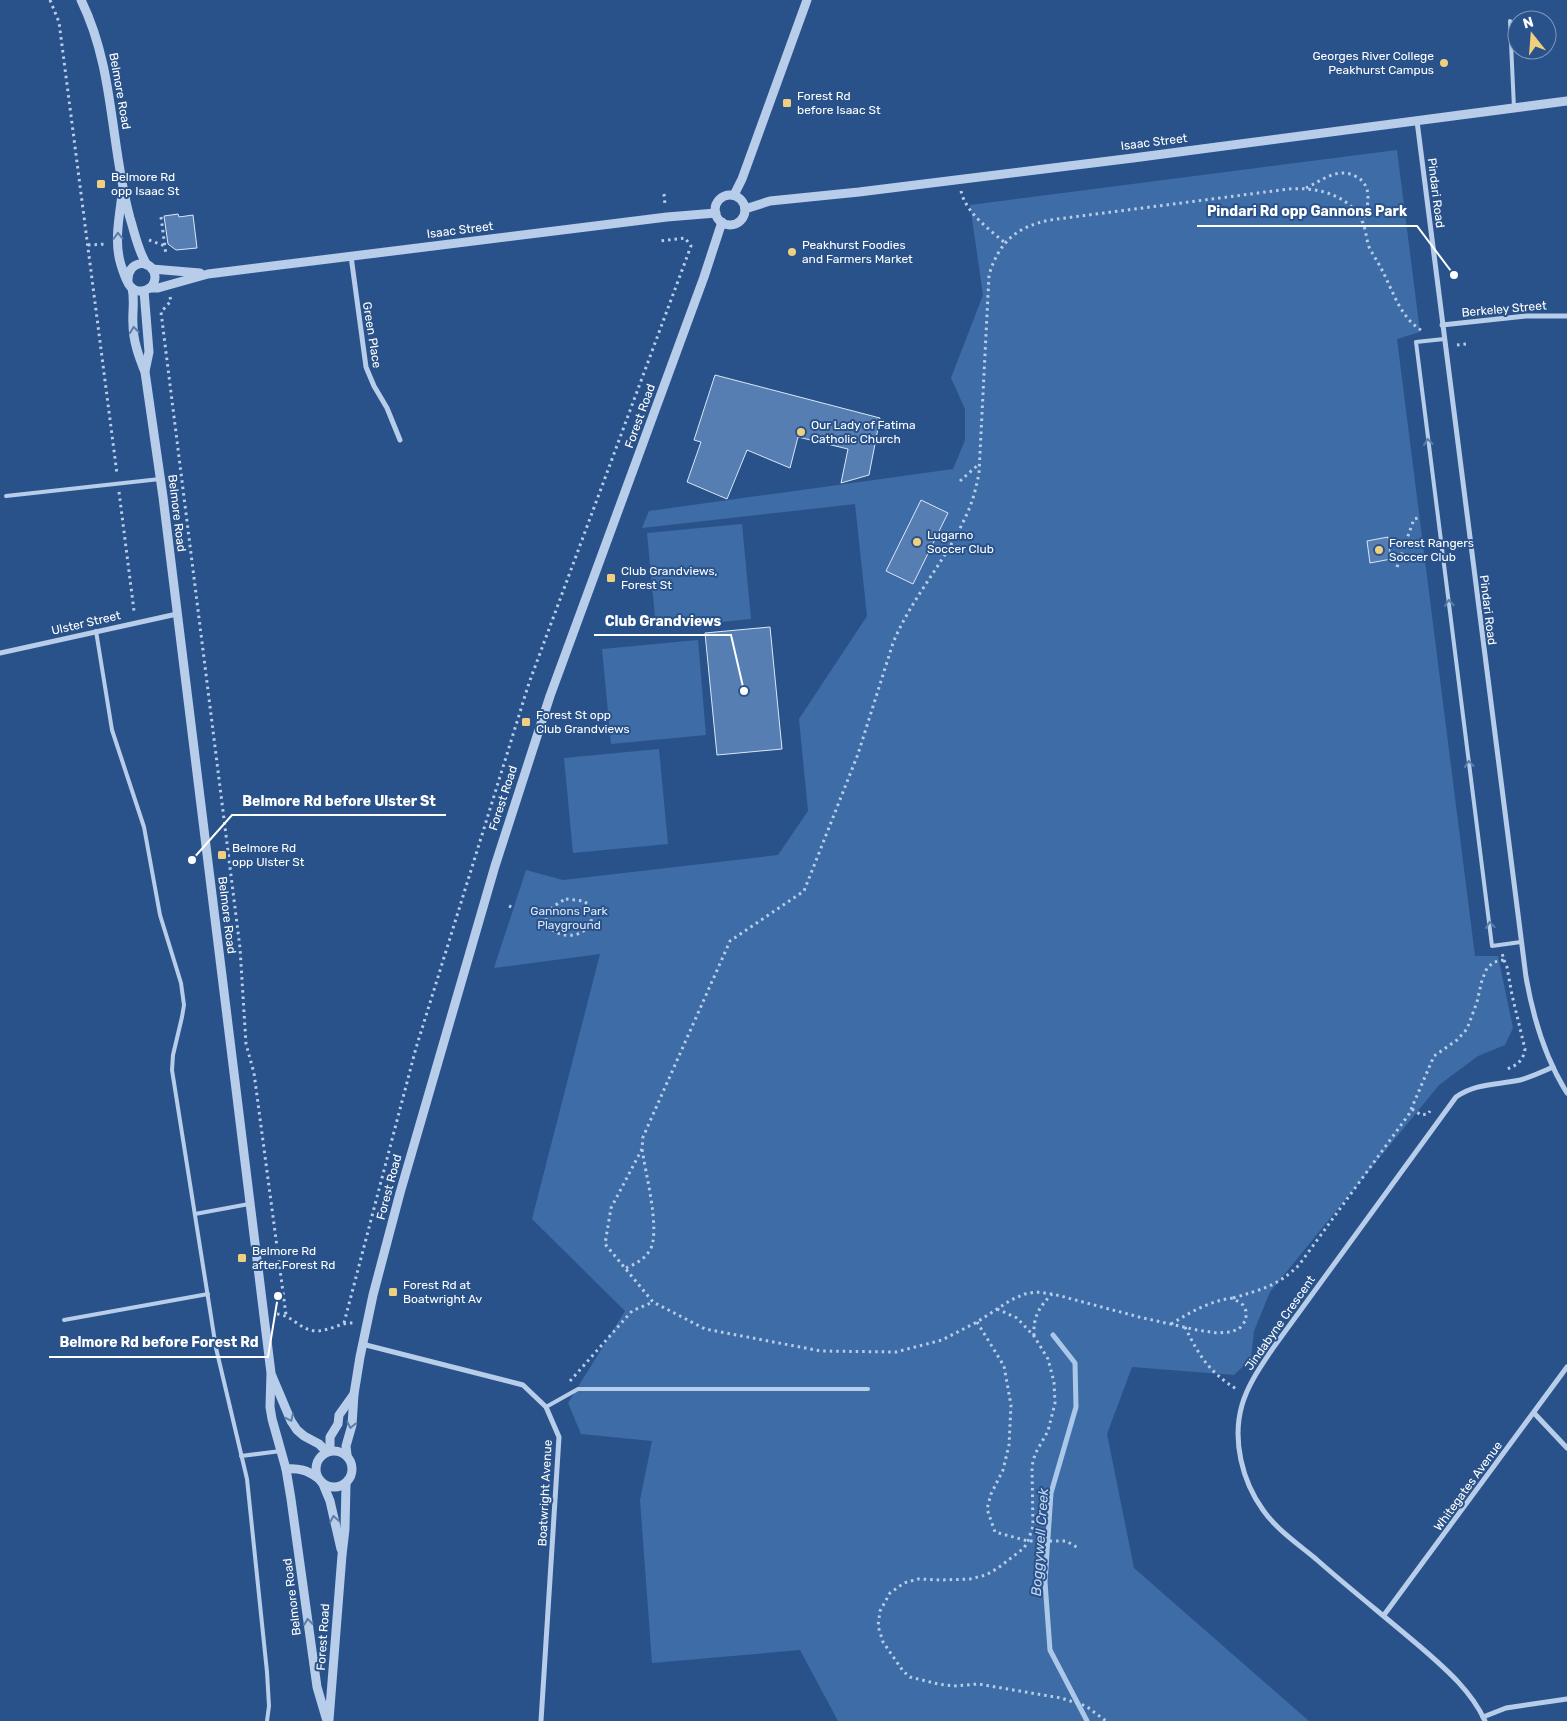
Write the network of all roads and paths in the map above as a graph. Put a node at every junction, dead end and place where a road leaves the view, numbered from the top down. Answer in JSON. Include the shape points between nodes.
{"nodes":[{"id":1,"x":50,"y":0,"type":"edge"},
{"id":2,"x":80,"y":0,"type":"edge"},
{"id":3,"x":807,"y":0,"type":"edge"},
{"id":4,"x":1512,"y":60,"type":"edge"},
{"id":5,"x":1567,"y":101,"type":"edge"},
{"id":6,"x":1514,"y":108,"type":"junction"},
{"id":7,"x":1417,"y":122,"type":"junction"},
{"id":8,"x":958,"y":179,"type":"junction"},
{"id":9,"x":1306,"y":188,"type":"junction"},
{"id":10,"x":122,"y":190,"type":"junction"},
{"id":11,"x":734,"y":195,"type":"junction"},
{"id":12,"x":745,"y":209,"type":"junction"},
{"id":13,"x":716,"y":213,"type":"junction"},
{"id":14,"x":161,"y":217,"type":"dead end"},
{"id":15,"x":722,"y":222,"type":"junction"},
{"id":16,"x":1362,"y":222,"type":"junction"},
{"id":17,"x":659,"y":241,"type":"dead end"},
{"id":18,"x":1005,"y":243,"type":"junction"},
{"id":19,"x":166,"y":256,"type":"dead end"},
{"id":20,"x":351,"y":256,"type":"junction"},
{"id":21,"x":150,"y":267,"type":"junction"},
{"id":22,"x":208,"y":274,"type":"junction"},
{"id":23,"x":130,"y":284,"type":"junction"},
{"id":24,"x":147,"y":290,"type":"junction"},
{"id":25,"x":170,"y":293,"type":"dead end"},
{"id":26,"x":1567,"y":316,"type":"edge"},
{"id":27,"x":1442,"y":325,"type":"junction"},
{"id":28,"x":1444,"y":339,"type":"junction"},
{"id":29,"x":1424,"y":341,"type":"junction"},
{"id":30,"x":145,"y":372,"type":"junction"},
{"id":31,"x":400,"y":440,"type":"dead end"},
{"id":32,"x":980,"y":464,"type":"junction"},
{"id":33,"x":160,"y":479,"type":"junction"},
{"id":34,"x":960,"y":481,"type":"dead end"},
{"id":35,"x":118,"y":483,"type":"junction"},
{"id":36,"x":6,"y":496,"type":"dead end"},
{"id":37,"x":1418,"y":518,"type":"dead end"},
{"id":38,"x":1397,"y":567,"type":"dead end"},
{"id":39,"x":134,"y":611,"type":"dead end"},
{"id":40,"x":177,"y":614,"type":"junction"},
{"id":41,"x":96,"y":631,"type":"junction"},
{"id":42,"x":0,"y":653,"type":"edge"},
{"id":43,"x":566,"y":899,"type":"joint"},
{"id":44,"x":509,"y":906,"type":"dead end"},
{"id":45,"x":514,"y":908,"type":"dead end"},
{"id":46,"x":1520,"y":942,"type":"junction"},
{"id":47,"x":1501,"y":944,"type":"junction"},
{"id":48,"x":1504,"y":960,"type":"junction"},
{"id":49,"x":1553,"y":1067,"type":"junction"},
{"id":50,"x":1497,"y":1071,"type":"dead end"},
{"id":51,"x":1567,"y":1094,"type":"edge"},
{"id":52,"x":1432,"y":1108,"type":"dead end"},
{"id":53,"x":1412,"y":1109,"type":"junction"},
{"id":54,"x":642,"y":1148,"type":"junction"},
{"id":55,"x":250,"y":1204,"type":"junction"},
{"id":56,"x":195,"y":1214,"type":"junction"},
{"id":57,"x":626,"y":1268,"type":"junction"},
{"id":58,"x":208,"y":1294,"type":"junction"},
{"id":59,"x":1053,"y":1294,"type":"junction"},
{"id":60,"x":1233,"y":1298,"type":"junction"},
{"id":61,"x":653,"y":1302,"type":"junction"},
{"id":62,"x":997,"y":1309,"type":"junction"},
{"id":63,"x":264,"y":1315,"type":"junction"},
{"id":64,"x":286,"y":1315,"type":"junction"},
{"id":65,"x":64,"y":1320,"type":"dead end"},
{"id":66,"x":977,"y":1322,"type":"junction"},
{"id":67,"x":344,"y":1323,"type":"junction"},
{"id":68,"x":1171,"y":1324,"type":"junction"},
{"id":69,"x":366,"y":1325,"type":"junction"},
{"id":70,"x":1185,"y":1327,"type":"junction"},
{"id":71,"x":1034,"y":1336,"type":"junction"},
{"id":72,"x":362,"y":1344,"type":"junction"},
{"id":73,"x":1567,"y":1368,"type":"edge"},
{"id":74,"x":271,"y":1373,"type":"junction"},
{"id":75,"x":566,"y":1385,"type":"dead end"},
{"id":76,"x":868,"y":1389,"type":"dead end"},
{"id":77,"x":354,"y":1394,"type":"junction"},
{"id":78,"x":1246,"y":1395,"type":"junction"},
{"id":79,"x":546,"y":1407,"type":"junction"},
{"id":80,"x":1534,"y":1413,"type":"junction"},
{"id":81,"x":1567,"y":1448,"type":"edge"},
{"id":82,"x":281,"y":1450,"type":"junction"},
{"id":83,"x":328,"y":1452,"type":"junction"},
{"id":84,"x":346,"y":1455,"type":"junction"},
{"id":85,"x":242,"y":1456,"type":"junction"},
{"id":86,"x":286,"y":1469,"type":"junction"},
{"id":87,"x":321,"y":1481,"type":"junction"},
{"id":88,"x":346,"y":1484,"type":"junction"},
{"id":89,"x":1028,"y":1540,"type":"junction"},
{"id":90,"x":1080,"y":1548,"type":"dead end"},
{"id":91,"x":342,"y":1554,"type":"junction"},
{"id":92,"x":1384,"y":1616,"type":"junction"},
{"id":93,"x":1567,"y":1699,"type":"edge"},
{"id":94,"x":1484,"y":1719,"type":"edge"},
{"id":95,"x":267,"y":1721,"type":"edge"},
{"id":96,"x":328,"y":1721,"type":"edge"},
{"id":97,"x":541,"y":1721,"type":"edge"},
{"id":98,"x":1106,"y":1721,"type":"edge"}],
"edges":[{"from":1,"to":35,"type":"path","via":[[59,22]]},
{"from":2,"to":10,"type":"street","name":"Belmore Road","via":[[95,34],[106,74]]},
{"from":3,"to":11,"type":"street"},
{"from":4,"to":6,"type":"lane"},
{"from":5,"to":6,"type":"street","name":"Isaac Street"},
{"from":6,"to":7,"type":"street","name":"Isaac Street"},
{"from":7,"to":8,"type":"street","name":"Isaac Street"},
{"from":7,"to":27,"type":"street","name":"Pindari Road"},
{"from":8,"to":12,"type":"street","name":"Isaac Street","via":[[770,201]]},
{"from":8,"to":18,"type":"path","via":[[963,199],[970,210]]},
{"from":9,"to":16,"type":"path","via":[[1321,190],[1345,202]]},
{"from":9,"to":16,"type":"path","via":[[1336,174],[1357,177],[1367,186],[1368,192],[1368,206]]},
{"from":9,"to":18,"type":"path","via":[[1050,220],[1024,228]]},
{"from":10,"to":21,"type":"street","name":"Belmore Road","via":[[141,253]]},
{"from":23,"to":10,"type":"street","name":"Belmore Road","one_way":true,"via":[[118,251]]},
{"from":11,"to":12,"type":"street","via":[[742,200]]},
{"from":11,"to":13,"type":"street","via":[[720,199]]},
{"from":12,"to":15,"type":"street","via":[[740,222],[731,225]]},
{"from":13,"to":15,"type":"street"},
{"from":13,"to":20,"type":"street","name":"Isaac Street"},
{"from":14,"to":19,"type":"path"},
{"from":15,"to":69,"type":"street","name":"Forest Road","via":[[530,755],[402,1183]]},
{"from":16,"to":29,"type":"path","via":[[1372,253],[1393,294],[1411,323],[1423,332]]},
{"from":17,"to":67,"type":"path","via":[[685,238],[691,246],[529,683],[416,1048]]},
{"from":18,"to":32,"type":"path","via":[[992,263],[987,288]]},
{"from":20,"to":22,"type":"street","name":"Isaac Street"},
{"from":20,"to":31,"type":"street","name":"Green Place","via":[[366,367]]},
{"from":21,"to":22,"type":"street","name":"Isaac Street"},
{"from":21,"to":23,"type":"street","via":[[142,264],[133,266],[129,270]]},
{"from":21,"to":24,"type":"street","via":[[155,280]]},
{"from":22,"to":24,"type":"street","name":"Isaac Street"},
{"from":23,"to":24,"type":"street","via":[[139,291]]},
{"from":30,"to":23,"type":"street","name":"Belmore Road","one_way":true,"via":[[133,326],[134,300]]},
{"from":24,"to":30,"type":"street","name":"Belmore Road","via":[[149,352]]},
{"from":25,"to":64,"type":"path","via":[[171,301],[161,312],[240,948],[246,1044],[254,1073]]},
{"from":26,"to":27,"type":"street","name":"Berkeley Street","via":[[1526,316]]},
{"from":27,"to":28,"type":"street","name":"Pindari Road"},
{"from":28,"to":29,"type":"lane"},
{"from":28,"to":46,"type":"street","name":"Pindari Road"},
{"from":47,"to":29,"type":"lane","one_way":true,"via":[[1492,946],[1416,342]]},
{"from":30,"to":33,"type":"street","name":"Belmore Road"},
{"from":32,"to":34,"type":"path"},
{"from":32,"to":54,"type":"path","via":[[966,518],[908,610],[893,643],[858,754],[804,891],[730,941],[643,1137]]},
{"from":33,"to":35,"type":"lane"},
{"from":33,"to":40,"type":"street","name":"Belmore Road"},
{"from":35,"to":36,"type":"lane"},
{"from":35,"to":39,"type":"path"},
{"from":37,"to":38,"type":"path","via":[[1414,519]]},
{"from":40,"to":41,"type":"street","name":"Ulster Street"},
{"from":40,"to":55,"type":"street","name":"Belmore Road"},
{"from":41,"to":42,"type":"street","name":"Ulster Street"},
{"from":41,"to":56,"type":"lane","via":[[112,730],[144,827],[160,915],[181,983],[183,1011],[172,1055],[172,1070]]},
{"from":43,"to":43,"type":"path","via":[[584,901],[592,911],[592,920],[579,934],[571,936],[548,927],[547,913]]},
{"from":44,"to":45,"type":"path"},
{"from":46,"to":47,"type":"lane"},
{"from":46,"to":49,"type":"street","name":"Pindari Road","via":[[1531,1004]]},
{"from":47,"to":48,"type":"path"},
{"from":48,"to":50,"type":"path","via":[[1525,1049],[1519,1064]]},
{"from":48,"to":53,"type":"path","via":[[1487,968],[1476,1008],[1466,1029],[1457,1040],[1434,1056]]},
{"from":49,"to":51,"type":"street","name":"Pindari Road"},
{"from":49,"to":78,"type":"street","name":"Jindabyne Crescent","via":[[1521,1080],[1476,1087],[1456,1097],[1282,1335]]},
{"from":52,"to":53,"type":"path","via":[[1428,1114],[1421,1115]]},
{"from":53,"to":60,"type":"path","via":[[1299,1265],[1269,1288]]},
{"from":54,"to":57,"type":"path","via":[[654,1238],[644,1258]]},
{"from":54,"to":57,"type":"path","via":[[611,1208],[606,1244]]},
{"from":55,"to":56,"type":"lane"},
{"from":55,"to":63,"type":"street","name":"Belmore Road"},
{"from":56,"to":58,"type":"lane"},
{"from":57,"to":61,"type":"path"},
{"from":58,"to":65,"type":"lane"},
{"from":58,"to":85,"type":"lane","via":[[216,1348]]},
{"from":59,"to":62,"type":"path","via":[[1025,1294]]},
{"from":59,"to":68,"type":"path"},
{"from":59,"to":71,"type":"path","via":[[1035,1316]]},
{"from":60,"to":68,"type":"path","via":[[1206,1304]]},
{"from":60,"to":70,"type":"path","via":[[1246,1311],[1246,1320],[1239,1329],[1217,1333]]},
{"from":61,"to":66,"type":"path","via":[[704,1329],[821,1351],[896,1352],[942,1340]]},
{"from":61,"to":75,"type":"path","via":[[632,1311]]},
{"from":62,"to":66,"type":"path"},
{"from":62,"to":71,"type":"path","via":[[1017,1318]]},
{"from":63,"to":64,"type":"path"},
{"from":63,"to":74,"type":"street","name":"Belmore Road"},
{"from":64,"to":67,"type":"path","via":[[304,1328],[316,1331]]},
{"from":66,"to":89,"type":"path","via":[[1004,1366],[1011,1405],[1009,1446],[987,1509],[995,1532]]},
{"from":67,"to":69,"type":"path"},
{"from":68,"to":70,"type":"path"},
{"from":69,"to":72,"type":"street","name":"Forest Road"},
{"from":70,"to":78,"type":"path","via":[[1198,1354],[1208,1366],[1227,1384]]},
{"from":71,"to":89,"type":"path","via":[[1048,1359],[1055,1403],[1048,1431],[1032,1466],[1033,1526]]},
{"from":72,"to":77,"type":"street","name":"Forest Road"},
{"from":72,"to":79,"type":"street","name":"Boatwright Avenue","via":[[523,1385]]},
{"from":73,"to":80,"type":"street","name":"Whitegates Avenue"},
{"from":74,"to":82,"type":"street","name":"Belmore Road","via":[[270,1407]]},
{"from":74,"to":83,"type":"street","name":"Belmore Road","one_way":true,"via":[[291,1421],[304,1436]]},
{"from":76,"to":79,"type":"lane","via":[[578,1389]]},
{"from":77,"to":83,"type":"street","name":"Forest Road","via":[[330,1437]]},
{"from":77,"to":84,"type":"street","name":"Forest Road","one_way":true},
{"from":78,"to":92,"type":"street","name":"Jindabyne Crescent","via":[[1239,1428],[1242,1465],[1263,1510],[1289,1537]]},
{"from":79,"to":97,"type":"street","name":"Boatwright Avenue","via":[[559,1437]]},
{"from":80,"to":81,"type":"street"},
{"from":80,"to":92,"type":"street","name":"Whitegates Avenue"},
{"from":82,"to":85,"type":"lane"},
{"from":82,"to":86,"type":"street","name":"Belmore Road"},
{"from":83,"to":84,"type":"street"},
{"from":83,"to":87,"type":"street","via":[[318,1460],[316,1472]]},
{"from":84,"to":88,"type":"street","via":[[353,1470]]},
{"from":85,"to":95,"type":"lane","via":[[267,1672]]},
{"from":86,"to":87,"type":"street","via":[[309,1471]]},
{"from":96,"to":86,"type":"street","name":"Belmore Road","one_way":true,"via":[[316,1687]]},
{"from":87,"to":88,"type":"street","via":[[334,1488]]},
{"from":91,"to":87,"type":"street","name":"Forest Road","one_way":true,"via":[[330,1501]]},
{"from":88,"to":91,"type":"street","name":"Forest Road","via":[[346,1529]]},
{"from":89,"to":90,"type":"path","via":[[1066,1541]]},
{"from":89,"to":98,"type":"path","via":[[1024,1548],[986,1575],[970,1579],[918,1579],[904,1583],[890,1593],[880,1611],[878,1626],[883,1642],[910,1677],[954,1686],[978,1684],[1061,1698],[1086,1706]]},
{"from":91,"to":96,"type":"street","name":"Forest Road"},
{"from":92,"to":94,"type":"street","name":"Jindabyne Crescent","via":[[1452,1675]]},
{"from":93,"to":94,"type":"street","via":[[1506,1708]]}]}
